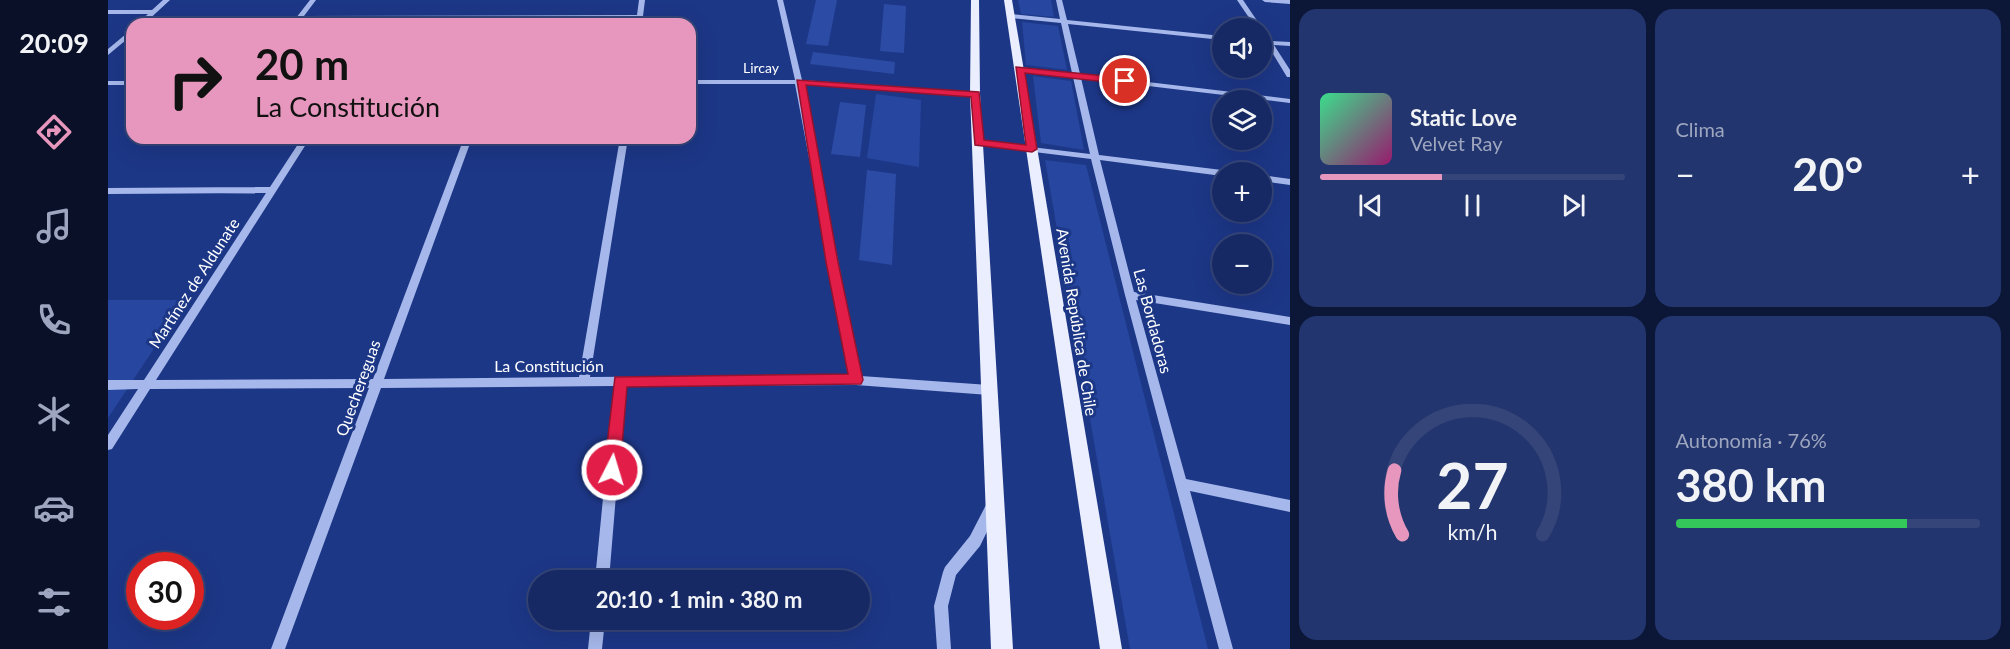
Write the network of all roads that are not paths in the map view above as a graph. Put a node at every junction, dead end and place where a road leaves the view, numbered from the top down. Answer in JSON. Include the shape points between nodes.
{"nodes":[{"id":1,"x":167,"y":0,"type":"edge"},
{"id":2,"x":313,"y":0,"type":"edge"},
{"id":3,"x":642,"y":0,"type":"edge"},
{"id":4,"x":780,"y":0,"type":"edge"},
{"id":5,"x":975,"y":0,"type":"edge"},
{"id":6,"x":1008,"y":0,"type":"edge"},
{"id":7,"x":1059,"y":0,"type":"edge"},
{"id":8,"x":1240,"y":0,"type":"edge"},
{"id":9,"x":1265,"y":0,"type":"edge"},
{"id":10,"x":1290,"y":2,"type":"edge"},
{"id":11,"x":108,"y":12,"type":"edge"},
{"id":12,"x":153,"y":12,"type":"junction"},
{"id":13,"x":1010,"y":16,"type":"junction"},
{"id":14,"x":146,"y":18,"type":"edge"},
{"id":15,"x":298,"y":18,"type":"edge"},
{"id":16,"x":639,"y":18,"type":"edge"},
{"id":17,"x":1252,"y":18,"type":"edge"},
{"id":18,"x":1065,"y":22,"type":"junction"},
{"id":19,"x":126,"y":36,"type":"edge"},
{"id":20,"x":1212,"y":37,"type":"edge"},
{"id":21,"x":1272,"y":43,"type":"edge"},
{"id":22,"x":1290,"y":44,"type":"edge"},
{"id":23,"x":1272,"y":51,"type":"edge"},
{"id":24,"x":108,"y":52,"type":"edge"},
{"id":25,"x":1020,"y":69,"type":"junction"},
{"id":26,"x":1290,"y":75,"type":"edge"},
{"id":27,"x":1078,"y":76,"type":"junction"},
{"id":28,"x":126,"y":82,"type":"edge"},
{"id":29,"x":696,"y":82,"type":"edge"},
{"id":30,"x":800,"y":82,"type":"junction"},
{"id":31,"x":108,"y":83,"type":"edge"},
{"id":32,"x":975,"y":94,"type":"junction"},
{"id":33,"x":1290,"y":101,"type":"edge"},
{"id":34,"x":979,"y":143,"type":"junction"},
{"id":35,"x":302,"y":144,"type":"edge"},
{"id":36,"x":466,"y":144,"type":"edge"},
{"id":37,"x":623,"y":144,"type":"edge"},
{"id":38,"x":1032,"y":149,"type":"junction"},
{"id":39,"x":1095,"y":157,"type":"junction"},
{"id":40,"x":1212,"y":172,"type":"edge"},
{"id":41,"x":1272,"y":179,"type":"edge"},
{"id":42,"x":1290,"y":182,"type":"edge"},
{"id":43,"x":272,"y":190,"type":"junction"},
{"id":44,"x":108,"y":191,"type":"edge"},
{"id":45,"x":1130,"y":294,"type":"junction"},
{"id":46,"x":1290,"y":321,"type":"edge"},
{"id":47,"x":856,"y":380,"type":"junction"},
{"id":48,"x":620,"y":381,"type":"junction"},
{"id":49,"x":584,"y":382,"type":"junction"},
{"id":50,"x":377,"y":384,"type":"junction"},
{"id":51,"x":108,"y":386,"type":"edge"},
{"id":52,"x":147,"y":386,"type":"junction"},
{"id":53,"x":989,"y":390,"type":"junction"},
{"id":54,"x":108,"y":445,"type":"edge"},
{"id":55,"x":1183,"y":484,"type":"junction"},
{"id":56,"x":995,"y":501,"type":"junction"},
{"id":57,"x":1290,"y":506,"type":"edge"},
{"id":58,"x":603,"y":570,"type":"edge"},
{"id":59,"x":597,"y":630,"type":"edge"},
{"id":60,"x":278,"y":649,"type":"edge"},
{"id":61,"x":595,"y":649,"type":"edge"},
{"id":62,"x":944,"y":649,"type":"edge"},
{"id":63,"x":1002,"y":649,"type":"edge"},
{"id":64,"x":1111,"y":649,"type":"edge"},
{"id":65,"x":1226,"y":649,"type":"edge"}],
"edges":[{"from":1,"to":12,"type":"street"},
{"from":2,"to":15,"type":"street"},
{"from":3,"to":16,"type":"street"},
{"from":4,"to":30,"type":"street"},
{"from":5,"to":32,"type":"main road"},
{"from":6,"to":13,"type":"main road","name":"Avenida República de Chile"},
{"from":7,"to":18,"type":"street","name":"Las Bordadoras"},
{"from":8,"to":17,"type":"street"},
{"from":9,"to":10,"type":"street"},
{"from":11,"to":12,"type":"street"},
{"from":12,"to":14,"type":"street"},
{"from":13,"to":18,"type":"street"},
{"from":13,"to":25,"type":"main road","name":"Avenida República de Chile"},
{"from":18,"to":20,"type":"street"},
{"from":18,"to":27,"type":"street","name":"Las Bordadoras"},
{"from":19,"to":24,"type":"street"},
{"from":21,"to":22,"type":"street"},
{"from":23,"to":26,"type":"street"},
{"from":25,"to":27,"type":"street"},
{"from":25,"to":38,"type":"main road","name":"Avenida República de Chile"},
{"from":27,"to":33,"type":"street"},
{"from":27,"to":39,"type":"street","name":"Las Bordadoras"},
{"from":28,"to":31,"type":"street"},
{"from":29,"to":30,"type":"street","name":"Lircay"},
{"from":30,"to":32,"type":"street","name":"Lircay"},
{"from":30,"to":47,"type":"street"},
{"from":32,"to":34,"type":"main road"},
{"from":34,"to":38,"type":"street"},
{"from":34,"to":53,"type":"main road"},
{"from":35,"to":43,"type":"street","name":"Martínez de Aldunate"},
{"from":36,"to":50,"type":"street","name":"Quechereguas"},
{"from":37,"to":49,"type":"street"},
{"from":38,"to":39,"type":"street"},
{"from":38,"to":64,"type":"main road","name":"Avenida República de Chile"},
{"from":39,"to":40,"type":"street"},
{"from":39,"to":45,"type":"street","name":"Las Bordadoras"},
{"from":41,"to":42,"type":"street"},
{"from":43,"to":44,"type":"street"},
{"from":43,"to":52,"type":"street","name":"Martínez de Aldunate"},
{"from":45,"to":46,"type":"street"},
{"from":45,"to":55,"type":"street","name":"Las Bordadoras"},
{"from":47,"to":48,"type":"street","name":"La Constitución"},
{"from":47,"to":53,"type":"street","name":"La Constitución"},
{"from":48,"to":49,"type":"street","name":"La Constitución"},
{"from":48,"to":58,"type":"street"},
{"from":49,"to":50,"type":"street","name":"La Constitución"},
{"from":50,"to":52,"type":"street","name":"La Constitución"},
{"from":50,"to":60,"type":"street","name":"Quechereguas"},
{"from":51,"to":52,"type":"street","name":"La Constitución"},
{"from":52,"to":54,"type":"street","name":"Martínez de Aldunate"},
{"from":53,"to":56,"type":"main road"},
{"from":55,"to":57,"type":"street"},
{"from":55,"to":65,"type":"street","name":"Las Bordadoras"},
{"from":56,"to":62,"type":"street","via":[[975,541],[950,572],[940,606]]},
{"from":56,"to":63,"type":"main road"},
{"from":59,"to":61,"type":"street"}]}
